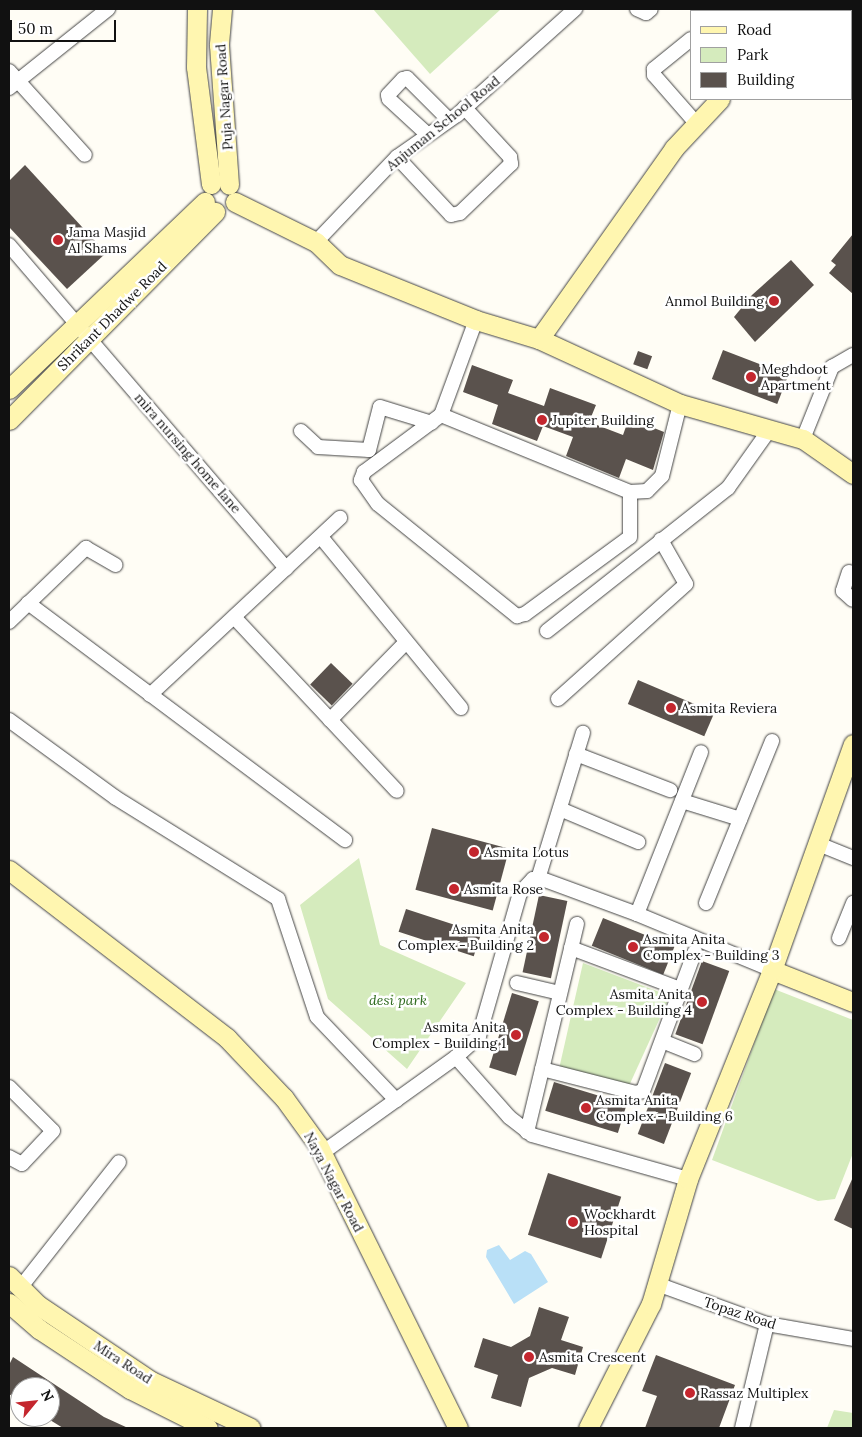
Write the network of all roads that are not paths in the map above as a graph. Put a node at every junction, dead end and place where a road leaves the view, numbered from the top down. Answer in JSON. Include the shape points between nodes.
{"nodes":[{"id":1,"x":108,"y":9,"type":"edge"},
{"id":2,"x":197,"y":9,"type":"edge"},
{"id":3,"x":222,"y":9,"type":"edge"},
{"id":4,"x":575,"y":9,"type":"edge"},
{"id":5,"x":637,"y":9,"type":"edge"},
{"id":6,"x":651,"y":9,"type":"edge"},
{"id":7,"x":690,"y":40,"type":"edge"},
{"id":8,"x":11,"y":80,"type":"edge"},
{"id":9,"x":719,"y":100,"type":"edge"},
{"id":10,"x":465,"y":108,"type":"junction"},
{"id":11,"x":448,"y":119,"type":"junction"},
{"id":12,"x":695,"y":122,"type":"junction"},
{"id":13,"x":427,"y":134,"type":"junction"},
{"id":14,"x":85,"y":155,"type":"dead end"},
{"id":15,"x":397,"y":157,"type":"junction"},
{"id":16,"x":219,"y":197,"type":"junction"},
{"id":17,"x":316,"y":242,"type":"junction"},
{"id":18,"x":9,"y":245,"type":"edge"},
{"id":19,"x":476,"y":320,"type":"junction"},
{"id":20,"x":74,"y":322,"type":"junction"},
{"id":21,"x":539,"y":339,"type":"junction"},
{"id":22,"x":88,"y":341,"type":"junction"},
{"id":23,"x":853,"y":355,"type":"edge"},
{"id":24,"x":9,"y":388,"type":"edge"},
{"id":25,"x":680,"y":404,"type":"junction"},
{"id":26,"x":437,"y":419,"type":"junction"},
{"id":27,"x":9,"y":420,"type":"edge"},
{"id":28,"x":770,"y":429,"type":"junction"},
{"id":29,"x":301,"y":431,"type":"dead end"},
{"id":30,"x":803,"y":439,"type":"junction"},
{"id":31,"x":853,"y":474,"type":"edge"},
{"id":32,"x":630,"y":492,"type":"junction"},
{"id":33,"x":340,"y":518,"type":"dead end"},
{"id":34,"x":321,"y":538,"type":"junction"},
{"id":35,"x":661,"y":540,"type":"junction"},
{"id":36,"x":116,"y":565,"type":"dead end"},
{"id":37,"x":286,"y":568,"type":"junction"},
{"id":38,"x":849,"y":572,"type":"dead end"},
{"id":39,"x":853,"y":600,"type":"edge"},
{"id":40,"x":28,"y":603,"type":"junction"},
{"id":41,"x":234,"y":617,"type":"junction"},
{"id":42,"x":9,"y":622,"type":"edge"},
{"id":43,"x":547,"y":631,"type":"dead end"},
{"id":44,"x":406,"y":642,"type":"junction"},
{"id":45,"x":150,"y":695,"type":"junction"},
{"id":46,"x":558,"y":699,"type":"dead end"},
{"id":47,"x":462,"y":708,"type":"dead end"},
{"id":48,"x":9,"y":720,"type":"edge"},
{"id":49,"x":330,"y":720,"type":"junction"},
{"id":50,"x":583,"y":733,"type":"dead end"},
{"id":51,"x":772,"y":741,"type":"dead end"},
{"id":52,"x":853,"y":744,"type":"edge"},
{"id":53,"x":701,"y":752,"type":"dead end"},
{"id":54,"x":576,"y":754,"type":"junction"},
{"id":55,"x":670,"y":790,"type":"dead end"},
{"id":56,"x":397,"y":791,"type":"dead end"},
{"id":57,"x":682,"y":801,"type":"junction"},
{"id":58,"x":560,"y":809,"type":"junction"},
{"id":59,"x":740,"y":819,"type":"junction"},
{"id":60,"x":345,"y":840,"type":"dead end"},
{"id":61,"x":638,"y":842,"type":"dead end"},
{"id":62,"x":816,"y":843,"type":"junction"},
{"id":63,"x":853,"y":858,"type":"edge"},
{"id":64,"x":9,"y":870,"type":"edge"},
{"id":65,"x":538,"y":879,"type":"junction"},
{"id":66,"x":706,"y":903,"type":"dead end"},
{"id":67,"x":853,"y":903,"type":"edge"},
{"id":68,"x":637,"y":914,"type":"junction"},
{"id":69,"x":576,"y":924,"type":"dead end"},
{"id":70,"x":839,"y":938,"type":"dead end"},
{"id":71,"x":571,"y":948,"type":"junction"},
{"id":72,"x":695,"y":951,"type":"dead end"},
{"id":73,"x":772,"y":970,"type":"junction"},
{"id":74,"x":517,"y":983,"type":"dead end"},
{"id":75,"x":680,"y":989,"type":"junction"},
{"id":76,"x":560,"y":993,"type":"junction"},
{"id":77,"x":853,"y":1002,"type":"edge"},
{"id":78,"x":662,"y":1041,"type":"junction"},
{"id":79,"x":694,"y":1054,"type":"dead end"},
{"id":80,"x":456,"y":1057,"type":"junction"},
{"id":81,"x":542,"y":1069,"type":"junction"},
{"id":82,"x":9,"y":1087,"type":"edge"},
{"id":83,"x":396,"y":1100,"type":"junction"},
{"id":84,"x":527,"y":1132,"type":"junction"},
{"id":85,"x":322,"y":1153,"type":"junction"},
{"id":86,"x":9,"y":1157,"type":"edge"},
{"id":87,"x":119,"y":1162,"type":"dead end"},
{"id":88,"x":688,"y":1179,"type":"junction"},
{"id":89,"x":657,"y":1284,"type":"junction"},
{"id":90,"x":12,"y":1293,"type":"edge"},
{"id":91,"x":767,"y":1324,"type":"junction"},
{"id":92,"x":853,"y":1339,"type":"edge"},
{"id":93,"x":208,"y":1428,"type":"edge"},
{"id":94,"x":251,"y":1428,"type":"edge"},
{"id":95,"x":458,"y":1428,"type":"edge"},
{"id":96,"x":588,"y":1428,"type":"edge"},
{"id":97,"x":742,"y":1428,"type":"edge"}],
"edges":[{"from":1,"to":8,"type":"street"},
{"from":2,"to":16,"type":"street","name":"Puja Nagar Road","via":[[196,67]]},
{"from":3,"to":16,"type":"street","name":"Puja Nagar Road"},
{"from":4,"to":10,"type":"street","name":"Anjuman School Road"},
{"from":5,"to":6,"type":"street","via":[[646,13]]},
{"from":7,"to":12,"type":"street","via":[[654,69],[654,75]]},
{"from":8,"to":14,"type":"street"},
{"from":9,"to":12,"type":"street"},
{"from":10,"to":11,"type":"street","name":"Anjuman School Road"},
{"from":10,"to":15,"type":"street","via":[[510,158],[511,164],[460,213],[451,215]]},
{"from":11,"to":13,"type":"street","name":"Anjuman School Road"},
{"from":11,"to":13,"type":"street","via":[[407,78],[402,79],[388,95],[389,99]]},
{"from":12,"to":21,"type":"street"},
{"from":13,"to":15,"type":"street","name":"Anjuman School Road"},
{"from":15,"to":17,"type":"street","name":"Anjuman School Road"},
{"from":16,"to":17,"type":"street"},
{"from":16,"to":20,"type":"street","name":"Shrikant Dhadwe Road"},
{"from":16,"to":22,"type":"street","name":"Shrikant Dhadwe Road"},
{"from":17,"to":19,"type":"street","via":[[340,265]]},
{"from":18,"to":20,"type":"street","name":"mira nursing home lane"},
{"from":19,"to":21,"type":"street"},
{"from":19,"to":26,"type":"street"},
{"from":20,"to":22,"type":"street","name":"mira nursing home lane"},
{"from":20,"to":24,"type":"street","name":"Shrikant Dhadwe Road"},
{"from":21,"to":25,"type":"street"},
{"from":22,"to":27,"type":"street","name":"Shrikant Dhadwe Road"},
{"from":22,"to":37,"type":"street","name":"mira nursing home lane"},
{"from":23,"to":30,"type":"street","via":[[832,367]]},
{"from":25,"to":28,"type":"street"},
{"from":25,"to":32,"type":"street","via":[[662,476],[647,491]]},
{"from":26,"to":29,"type":"street","via":[[380,407],[369,450],[318,447]]},
{"from":26,"to":32,"type":"street"},
{"from":26,"to":32,"type":"street","via":[[364,472],[361,480],[378,504],[516,616],[525,614],[630,538]]},
{"from":28,"to":30,"type":"street"},
{"from":28,"to":35,"type":"street","via":[[728,488]]},
{"from":30,"to":31,"type":"street"},
{"from":33,"to":34,"type":"street"},
{"from":34,"to":37,"type":"street"},
{"from":34,"to":44,"type":"street"},
{"from":35,"to":43,"type":"street"},
{"from":35,"to":46,"type":"street","via":[[686,584]]},
{"from":36,"to":40,"type":"street","via":[[86,548]]},
{"from":37,"to":41,"type":"street"},
{"from":38,"to":39,"type":"street","via":[[843,591],[844,596]]},
{"from":40,"to":42,"type":"street"},
{"from":40,"to":45,"type":"street"},
{"from":41,"to":45,"type":"street"},
{"from":41,"to":49,"type":"street"},
{"from":44,"to":47,"type":"street"},
{"from":44,"to":49,"type":"street"},
{"from":45,"to":60,"type":"street"},
{"from":48,"to":83,"type":"street","via":[[116,798],[278,899],[317,1017]]},
{"from":49,"to":56,"type":"street"},
{"from":50,"to":54,"type":"street"},
{"from":51,"to":59,"type":"street"},
{"from":52,"to":62,"type":"street"},
{"from":53,"to":57,"type":"street"},
{"from":54,"to":55,"type":"street"},
{"from":54,"to":58,"type":"street"},
{"from":57,"to":59,"type":"street"},
{"from":57,"to":68,"type":"street"},
{"from":58,"to":61,"type":"street"},
{"from":58,"to":65,"type":"street"},
{"from":59,"to":66,"type":"street"},
{"from":62,"to":63,"type":"street"},
{"from":62,"to":73,"type":"street"},
{"from":64,"to":85,"type":"street","name":"Naya Nagar Road","via":[[227,1038],[284,1098]]},
{"from":65,"to":68,"type":"street"},
{"from":65,"to":80,"type":"street","via":[[525,884],[520,893],[479,1036]]},
{"from":67,"to":70,"type":"street"},
{"from":68,"to":73,"type":"street"},
{"from":69,"to":71,"type":"street"},
{"from":71,"to":75,"type":"street"},
{"from":71,"to":76,"type":"street"},
{"from":72,"to":75,"type":"street"},
{"from":73,"to":77,"type":"street"},
{"from":73,"to":88,"type":"street"},
{"from":74,"to":76,"type":"street"},
{"from":75,"to":78,"type":"street"},
{"from":76,"to":81,"type":"street"},
{"from":78,"to":79,"type":"street"},
{"from":78,"to":81,"type":"street","via":[[646,1087],[640,1093]]},
{"from":80,"to":83,"type":"street"},
{"from":80,"to":84,"type":"street","via":[[509,1117]]},
{"from":81,"to":84,"type":"street"},
{"from":82,"to":86,"type":"street","via":[[53,1131],[22,1164]]},
{"from":83,"to":85,"type":"street"},
{"from":84,"to":88,"type":"street"},
{"from":85,"to":95,"type":"street","name":"Naya Nagar Road"},
{"from":87,"to":90,"type":"street"},
{"from":88,"to":89,"type":"street"},
{"from":89,"to":91,"type":"street","name":"Topaz Road"},
{"from":89,"to":96,"type":"street"},
{"from":90,"to":93,"type":"street","name":"Mira Road","via":[[39,1329],[130,1390]]},
{"from":90,"to":94,"type":"street","name":"Mira Road","via":[[38,1306],[151,1381]]},
{"from":91,"to":92,"type":"street","name":"Topaz Road"},
{"from":91,"to":97,"type":"street"}]}
